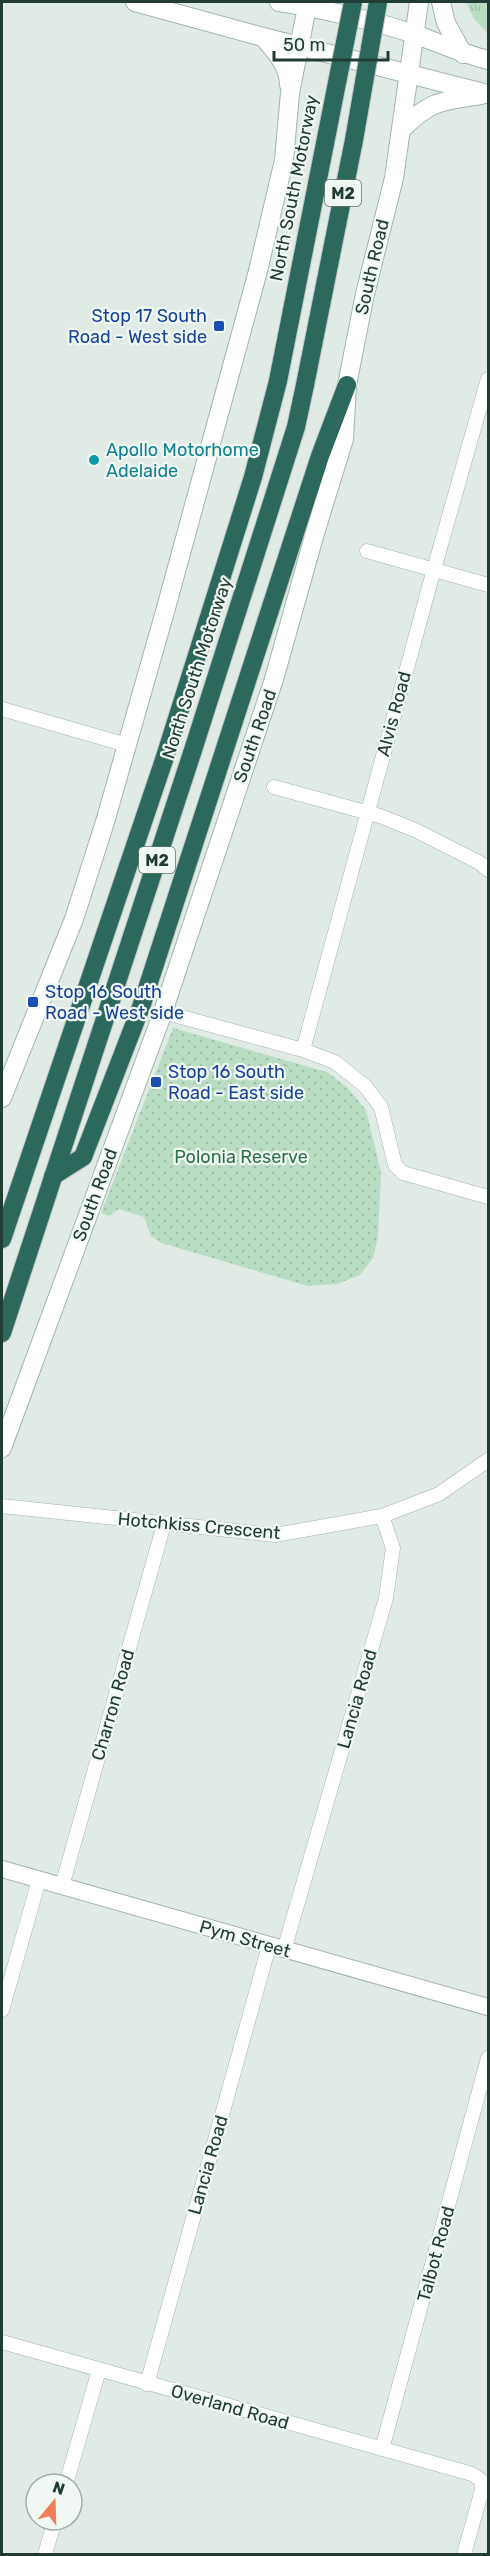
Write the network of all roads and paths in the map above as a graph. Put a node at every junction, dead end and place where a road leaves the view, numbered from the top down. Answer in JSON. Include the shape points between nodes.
{"nodes":[{"id":1,"x":135,"y":2,"type":"edge"},
{"id":2,"x":279,"y":2,"type":"edge"},
{"id":3,"x":353,"y":2,"type":"edge"},
{"id":4,"x":378,"y":2,"type":"edge"},
{"id":5,"x":419,"y":2,"type":"edge"},
{"id":6,"x":441,"y":2,"type":"edge"},
{"id":7,"x":308,"y":4,"type":"edge"},
{"id":8,"x":414,"y":34,"type":"junction"},
{"id":9,"x":263,"y":37,"type":"junction"},
{"id":10,"x":298,"y":45,"type":"junction"},
{"id":11,"x":463,"y":54,"type":"junction"},
{"id":12,"x":489,"y":60,"type":"edge"},
{"id":13,"x":410,"y":73,"type":"junction"},
{"id":14,"x":290,"y":93,"type":"junction"},
{"id":15,"x":489,"y":94,"type":"edge"},
{"id":16,"x":402,"y":129,"type":"junction"},
{"id":17,"x":489,"y":379,"type":"edge"},
{"id":18,"x":347,"y":385,"type":"junction"},
{"id":19,"x":367,"y":551,"type":"dead end"},
{"id":20,"x":434,"y":569,"type":"junction"},
{"id":21,"x":489,"y":585,"type":"edge"},
{"id":22,"x":2,"y":709,"type":"edge"},
{"id":23,"x":127,"y":745,"type":"junction"},
{"id":24,"x":274,"y":787,"type":"dead end"},
{"id":25,"x":368,"y":812,"type":"junction"},
{"id":26,"x":489,"y":870,"type":"edge"},
{"id":27,"x":163,"y":1012,"type":"junction"},
{"id":28,"x":303,"y":1050,"type":"junction"},
{"id":29,"x":2,"y":1098,"type":"edge"},
{"id":30,"x":53,"y":1176,"type":"junction"},
{"id":31,"x":489,"y":1197,"type":"edge"},
{"id":32,"x":2,"y":1239,"type":"edge"},
{"id":33,"x":2,"y":1333,"type":"edge"},
{"id":34,"x":2,"y":1448,"type":"edge"},
{"id":35,"x":489,"y":1460,"type":"edge"},
{"id":36,"x":2,"y":1506,"type":"edge"},
{"id":37,"x":382,"y":1516,"type":"junction"},
{"id":38,"x":164,"y":1524,"type":"junction"},
{"id":39,"x":2,"y":1869,"type":"edge"},
{"id":40,"x":39,"y":1880,"type":"junction"},
{"id":41,"x":62,"y":1886,"type":"junction"},
{"id":42,"x":277,"y":1948,"type":"junction"},
{"id":43,"x":489,"y":2007,"type":"edge"},
{"id":44,"x":2,"y":2010,"type":"edge"},
{"id":45,"x":489,"y":2058,"type":"edge"},
{"id":46,"x":2,"y":2342,"type":"edge"},
{"id":47,"x":99,"y":2370,"type":"junction"},
{"id":48,"x":147,"y":2384,"type":"junction"},
{"id":49,"x":382,"y":2449,"type":"junction"},
{"id":50,"x":69,"y":2472,"type":"edge"},
{"id":51,"x":51,"y":2532,"type":"edge"},
{"id":52,"x":45,"y":2554,"type":"edge"},
{"id":53,"x":464,"y":2554,"type":"edge"}],
"edges":[{"from":1,"to":9,"type":"main road"},
{"from":2,"to":7,"type":"main road"},
{"from":3,"to":32,"type":"highway","name":"North South Motorway","number":"M2","bridge":true,"via":[[278,381],[253,477],[165,757]]},
{"from":4,"to":30,"type":"highway","name":"North South Motorway","number":"M2","bridge":true,"via":[[296,427]]},
{"from":5,"to":8,"type":"main road","name":"South Road"},
{"from":6,"to":11,"type":"main road","via":[[446,23]]},
{"from":7,"to":8,"type":"main road"},
{"from":7,"to":10,"type":"main road"},
{"from":8,"to":11,"type":"main road"},
{"from":8,"to":13,"type":"main road","name":"South Road"},
{"from":9,"to":10,"type":"main road"},
{"from":9,"to":14,"type":"main road","via":[[289,75]]},
{"from":10,"to":13,"type":"main road"},
{"from":10,"to":14,"type":"main road"},
{"from":11,"to":12,"type":"main road"},
{"from":13,"to":15,"type":"main road"},
{"from":13,"to":16,"type":"main road","name":"South Road"},
{"from":14,"to":23,"type":"main road","via":[[284,160],[258,271]]},
{"from":15,"to":16,"type":"main road","via":[[444,100],[421,110]]},
{"from":16,"to":18,"type":"main road","name":"South Road"},
{"from":17,"to":20,"type":"street","name":"Alvis Road"},
{"from":18,"to":27,"type":"main road","name":"South Road","via":[[344,439],[274,679]]},
{"from":18,"to":30,"type":"highway","via":[[316,468],[141,1007],[83,1157]]},
{"from":19,"to":20,"type":"street"},
{"from":20,"to":21,"type":"street"},
{"from":20,"to":25,"type":"street","name":"Alvis Road"},
{"from":22,"to":23,"type":"street"},
{"from":23,"to":29,"type":"main road","via":[[74,919]]},
{"from":24,"to":25,"type":"street"},
{"from":25,"to":26,"type":"street","via":[[415,830]]},
{"from":25,"to":28,"type":"street","name":"Alvis Road"},
{"from":27,"to":28,"type":"street"},
{"from":27,"to":34,"type":"main road","name":"South Road"},
{"from":28,"to":31,"type":"street","via":[[335,1062],[365,1086],[381,1107],[395,1165],[403,1173]]},
{"from":30,"to":33,"type":"highway","name":"North South Motorway","number":"M2"},
{"from":35,"to":37,"type":"street","name":"Hotchkiss Crescent","via":[[439,1494]]},
{"from":36,"to":38,"type":"street","name":"Hotchkiss Crescent"},
{"from":37,"to":38,"type":"street","name":"Hotchkiss Crescent","via":[[275,1535]]},
{"from":37,"to":42,"type":"street","name":"Lancia Road","via":[[393,1548],[386,1598]]},
{"from":38,"to":41,"type":"street","name":"Charron Road"},
{"from":39,"to":40,"type":"street","name":"Pym Street"},
{"from":40,"to":41,"type":"street","name":"Pym Street"},
{"from":40,"to":44,"type":"street"},
{"from":41,"to":42,"type":"street","name":"Pym Street"},
{"from":42,"to":43,"type":"street","name":"Pym Street"},
{"from":42,"to":48,"type":"street","name":"Lancia Road"},
{"from":45,"to":49,"type":"street","name":"Talbot Road"},
{"from":46,"to":47,"type":"street","name":"Overland Road"},
{"from":47,"to":48,"type":"street","name":"Overland Road"},
{"from":47,"to":50,"type":"street"},
{"from":48,"to":49,"type":"street","name":"Overland Road"},
{"from":49,"to":53,"type":"street","name":"Overland Road","via":[[472,2474],[481,2480],[482,2490]]},
{"from":51,"to":52,"type":"street"}]}
